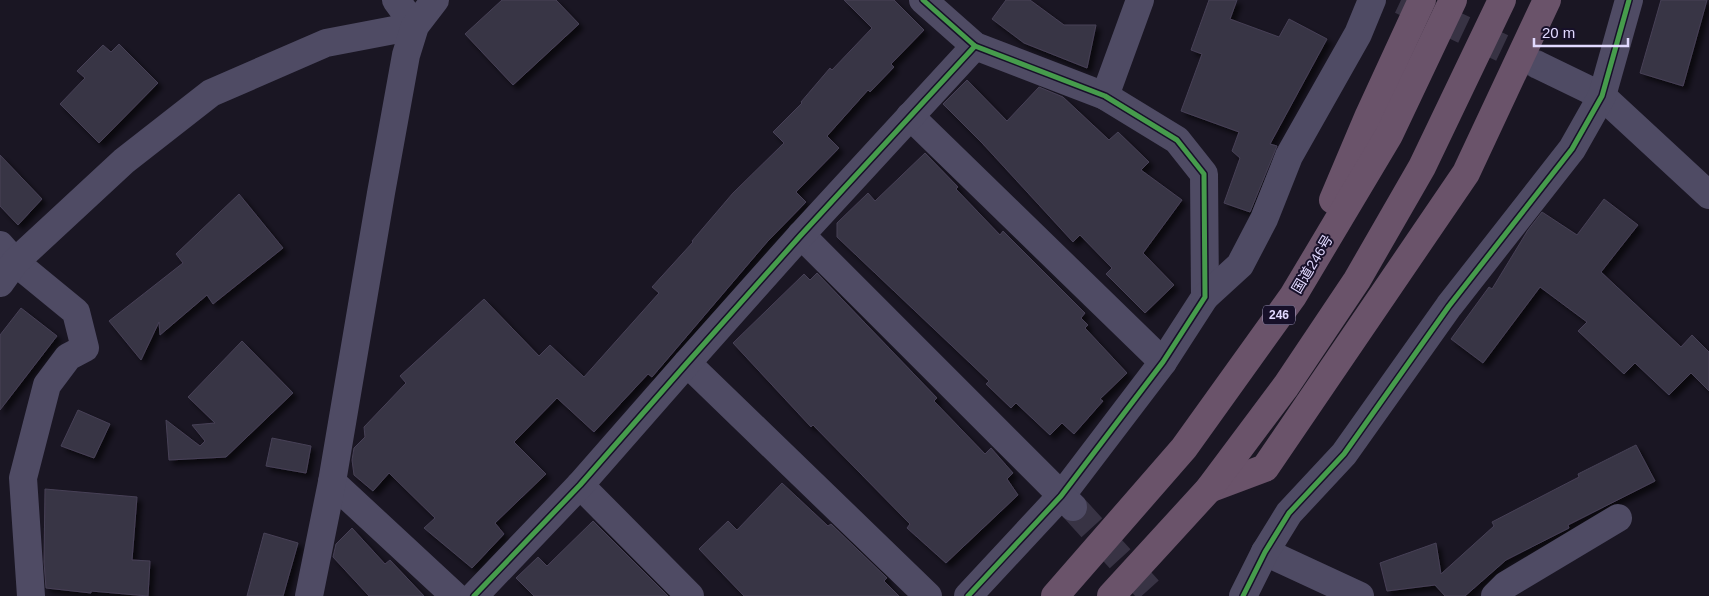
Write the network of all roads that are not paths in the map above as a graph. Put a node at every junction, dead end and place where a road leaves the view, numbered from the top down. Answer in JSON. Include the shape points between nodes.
{"nodes":[{"id":1,"x":396,"y":0,"type":"edge"},
{"id":2,"x":435,"y":0,"type":"edge"},
{"id":3,"x":923,"y":0,"type":"edge"},
{"id":4,"x":1140,"y":0,"type":"edge"},
{"id":5,"x":1372,"y":0,"type":"edge"},
{"id":6,"x":1422,"y":0,"type":"edge"},
{"id":7,"x":1453,"y":0,"type":"edge"},
{"id":8,"x":1502,"y":0,"type":"edge"},
{"id":9,"x":1547,"y":0,"type":"edge"},
{"id":10,"x":1629,"y":0,"type":"edge"},
{"id":11,"x":415,"y":26,"type":"junction"},
{"id":12,"x":975,"y":46,"type":"junction"},
{"id":13,"x":1538,"y":66,"type":"tunnel mouth"},
{"id":14,"x":1105,"y":96,"type":"junction"},
{"id":15,"x":1602,"y":96,"type":"junction"},
{"id":16,"x":910,"y":116,"type":"junction"},
{"id":17,"x":1709,"y":195,"type":"edge"},
{"id":18,"x":802,"y":235,"type":"junction"},
{"id":19,"x":5,"y":264,"type":"edge"},
{"id":20,"x":1293,"y":296,"type":"junction"},
{"id":21,"x":1205,"y":298,"type":"junction"},
{"id":22,"x":1163,"y":362,"type":"junction"},
{"id":23,"x":687,"y":363,"type":"junction"},
{"id":24,"x":332,"y":482,"type":"junction"},
{"id":25,"x":580,"y":485,"type":"junction"},
{"id":26,"x":1209,"y":489,"type":"junction"},
{"id":27,"x":1067,"y":502,"type":"junction"},
{"id":28,"x":1618,"y":518,"type":"dead end"},
{"id":29,"x":1265,"y":552,"type":"junction"},
{"id":30,"x":31,"y":596,"type":"edge"},
{"id":31,"x":309,"y":596,"type":"edge"},
{"id":32,"x":455,"y":596,"type":"edge"},
{"id":33,"x":474,"y":596,"type":"edge"},
{"id":34,"x":690,"y":596,"type":"edge"},
{"id":35,"x":928,"y":596,"type":"edge"},
{"id":36,"x":968,"y":596,"type":"edge"},
{"id":37,"x":1055,"y":596,"type":"edge"},
{"id":38,"x":1111,"y":596,"type":"edge"},
{"id":39,"x":1243,"y":596,"type":"edge"},
{"id":40,"x":1360,"y":596,"type":"edge"},
{"id":41,"x":1495,"y":596,"type":"edge"}],
"edges":[{"from":1,"to":11,"type":"street"},
{"from":2,"to":11,"type":"street"},
{"from":3,"to":12,"type":"street"},
{"from":4,"to":14,"type":"street"},
{"from":5,"to":21,"type":"street","via":[[1358,34],[1289,156],[1264,218],[1240,265]]},
{"from":6,"to":20,"type":"highway","via":[[1369,115]]},
{"from":7,"to":20,"type":"highway","name":"国道246号","number":"246","via":[[1389,135]]},
{"from":8,"to":26,"type":"highway","via":[[1422,167],[1358,280],[1286,386]]},
{"from":9,"to":26,"type":"highway","via":[[1466,173],[1270,460],[1264,468]]},
{"from":10,"to":15,"type":"street"},
{"from":11,"to":19,"type":"street","via":[[326,43],[212,93],[124,161]]},
{"from":11,"to":24,"type":"street","via":[[398,93]]},
{"from":12,"to":14,"type":"street"},
{"from":12,"to":16,"type":"street"},
{"from":13,"to":15,"type":"street"},
{"from":14,"to":21,"type":"street","via":[[1177,140],[1204,174]]},
{"from":15,"to":17,"type":"street"},
{"from":15,"to":29,"type":"street","via":[[1572,148],[1450,306],[1344,454],[1289,513]]},
{"from":16,"to":18,"type":"street"},
{"from":16,"to":22,"type":"street"},
{"from":18,"to":23,"type":"street"},
{"from":18,"to":27,"type":"street"},
{"from":19,"to":30,"type":"street","via":[[76,312],[85,348],[68,357],[47,386],[23,478]]},
{"from":20,"to":37,"type":"highway","name":"国道246号","number":"246","via":[[1184,448]]},
{"from":21,"to":22,"type":"street"},
{"from":22,"to":27,"type":"street"},
{"from":23,"to":25,"type":"street"},
{"from":23,"to":35,"type":"street"},
{"from":24,"to":31,"type":"street"},
{"from":24,"to":32,"type":"street"},
{"from":25,"to":33,"type":"street"},
{"from":25,"to":34,"type":"street"},
{"from":26,"to":38,"type":"highway"},
{"from":27,"to":36,"type":"street"},
{"from":28,"to":41,"type":"street","via":[[1506,585]]},
{"from":29,"to":39,"type":"street"},
{"from":29,"to":40,"type":"street"}]}
